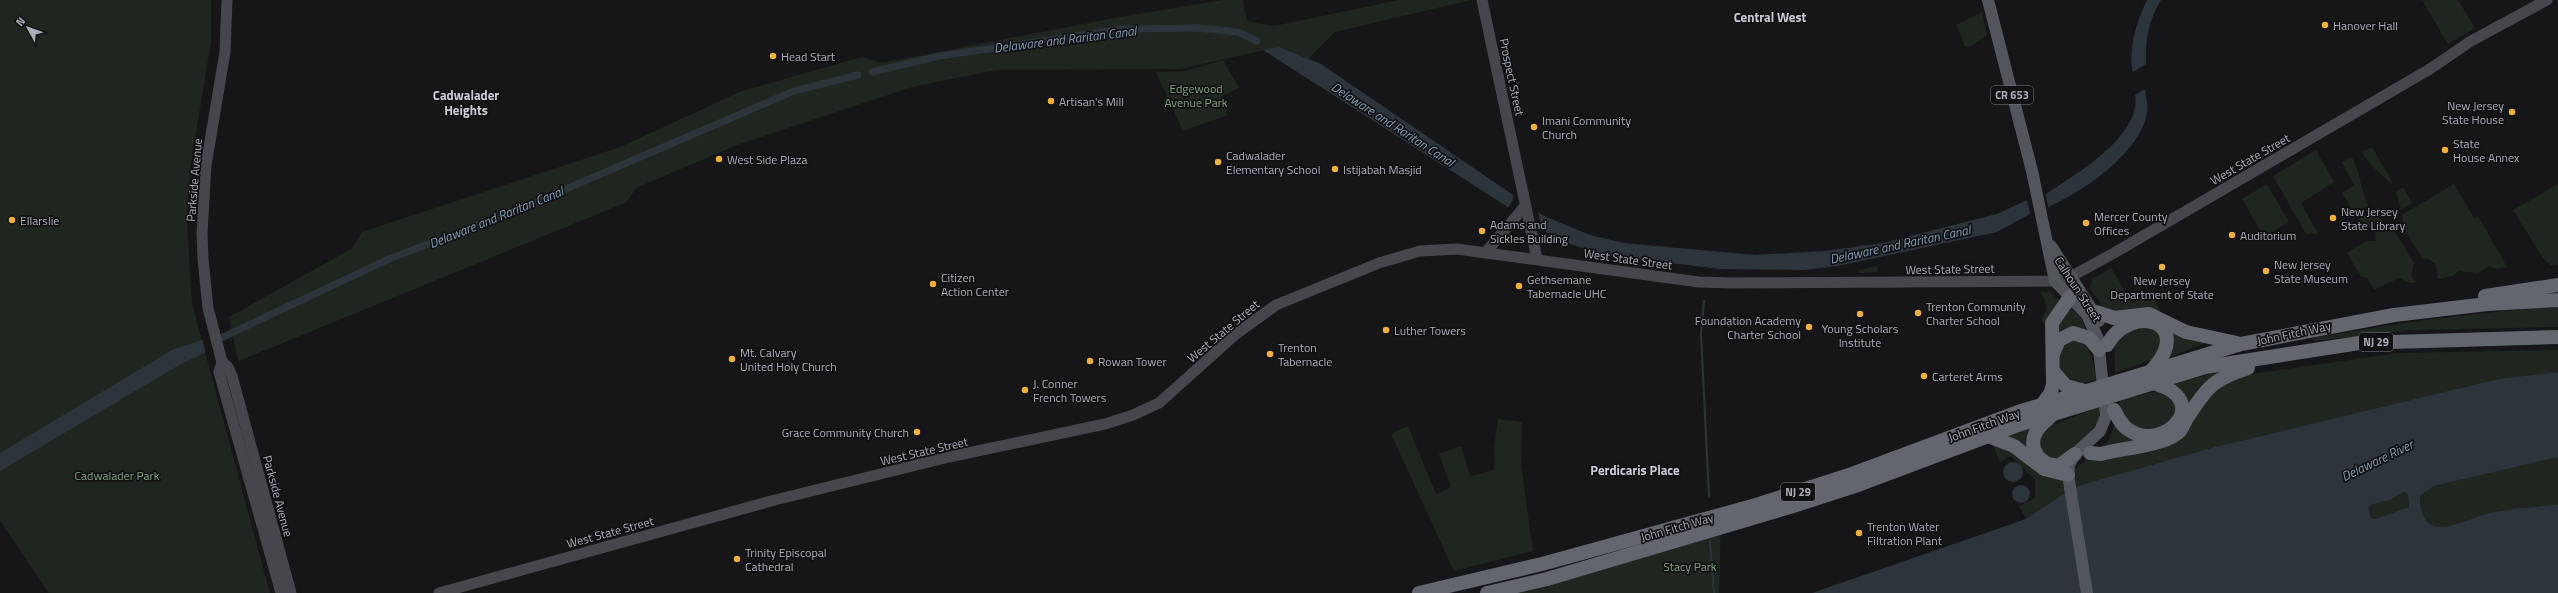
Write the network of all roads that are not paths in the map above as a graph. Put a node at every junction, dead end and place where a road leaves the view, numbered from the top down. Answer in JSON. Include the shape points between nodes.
{"nodes":[{"id":1,"x":227,"y":0,"type":"edge"},
{"id":2,"x":1988,"y":0,"type":"edge"},
{"id":3,"x":2547,"y":0,"type":"edge"},
{"id":4,"x":1482,"y":2,"type":"edge"},
{"id":5,"x":1525,"y":204,"type":"junction"},
{"id":6,"x":2045,"y":234,"type":"junction"},
{"id":7,"x":1486,"y":252,"type":"junction"},
{"id":8,"x":1537,"y":259,"type":"junction"},
{"id":9,"x":2072,"y":276,"type":"junction"},
{"id":10,"x":2055,"y":280,"type":"junction"},
{"id":11,"x":2558,"y":285,"type":"edge"},
{"id":12,"x":2070,"y":297,"type":"junction"},
{"id":13,"x":2558,"y":300,"type":"edge"},
{"id":14,"x":2096,"y":312,"type":"junction"},
{"id":15,"x":2414,"y":312,"type":"junction"},
{"id":16,"x":2558,"y":336,"type":"edge"},
{"id":17,"x":2241,"y":344,"type":"junction"},
{"id":18,"x":2103,"y":348,"type":"junction"},
{"id":19,"x":2053,"y":354,"type":"junction"},
{"id":20,"x":2279,"y":357,"type":"junction"},
{"id":21,"x":222,"y":362,"type":"junction"},
{"id":22,"x":2053,"y":371,"type":"junction"},
{"id":23,"x":2152,"y":377,"type":"junction"},
{"id":24,"x":2085,"y":391,"type":"junction"},
{"id":25,"x":2042,"y":405,"type":"junction"},
{"id":26,"x":2112,"y":409,"type":"junction"},
{"id":27,"x":2053,"y":414,"type":"junction"},
{"id":28,"x":1988,"y":436,"type":"junction"},
{"id":29,"x":2090,"y":453,"type":"junction"},
{"id":30,"x":2076,"y":454,"type":"junction"},
{"id":31,"x":2069,"y":476,"type":"junction"},
{"id":32,"x":281,"y":593,"type":"edge"},
{"id":33,"x":292,"y":593,"type":"edge"},
{"id":34,"x":439,"y":593,"type":"edge"},
{"id":35,"x":1419,"y":593,"type":"edge"},
{"id":36,"x":1486,"y":593,"type":"edge"},
{"id":37,"x":2087,"y":593,"type":"edge"}],
"edges":[{"from":1,"to":21,"type":"street","name":"Parkside Avenue","via":[[225,52],[206,165],[202,233],[208,308]]},
{"from":2,"to":6,"type":"main road","name":"Calhoun Street","number":"CR 653"},
{"from":3,"to":9,"type":"street","name":"West State Street","via":[[2471,41],[2384,97]]},
{"from":4,"to":5,"type":"street","name":"Prospect Street"},
{"from":5,"to":7,"type":"street"},
{"from":5,"to":8,"type":"street","name":"Prospect Street"},
{"from":6,"to":9,"type":"main road","name":"Calhoun Street"},
{"from":6,"to":10,"type":"main road","name":"Calhoun Street"},
{"from":7,"to":8,"type":"street","name":"West State Street"},
{"from":7,"to":34,"type":"street","name":"West State Street","via":[[1444,249],[1408,254],[1379,263],[1276,305],[1236,334],[1160,403],[1133,416],[949,457],[771,501]]},
{"from":8,"to":10,"type":"street","name":"West State Street","via":[[1699,282],[1733,284]]},
{"from":9,"to":10,"type":"street","name":"West State Street"},
{"from":9,"to":14,"type":"main road","name":"Calhoun Street"},
{"from":10,"to":12,"type":"main road","name":"Calhoun Street"},
{"from":11,"to":15,"type":"highway","via":[[2487,295]]},
{"from":12,"to":18,"type":"main road","name":"Calhoun Street","via":[[2087,315]]},
{"from":12,"to":19,"type":"highway","via":[[2052,323],[2050,331]]},
{"from":13,"to":15,"type":"highway","name":"John Fitch Way","number":"NJ 29"},
{"from":14,"to":17,"type":"highway","via":[[2114,318],[2149,314],[2199,336]]},
{"from":14,"to":18,"type":"main road","name":"Calhoun Street"},
{"from":15,"to":17,"type":"highway","name":"John Fitch Way","number":"NJ 29","via":[[2318,327]]},
{"from":16,"to":20,"type":"highway","name":"John Fitch Way","number":"NJ 29","via":[[2359,343]]},
{"from":17,"to":23,"type":"highway","name":"John Fitch Way","number":"NJ 29"},
{"from":18,"to":19,"type":"highway","via":[[2089,338],[2073,333],[2059,340]]},
{"from":18,"to":23,"type":"highway","via":[[2112,335],[2125,326],[2143,321],[2154,322],[2165,332],[2168,345]]},
{"from":18,"to":26,"type":"main road","name":"Calhoun Street"},
{"from":19,"to":22,"type":"highway"},
{"from":20,"to":23,"type":"highway","name":"John Fitch Way","number":"NJ 29"},
{"from":20,"to":29,"type":"highway","via":[[2223,377],[2212,384],[2202,395],[2181,430],[2171,438],[2101,454]]},
{"from":21,"to":32,"type":"street","name":"Parkside Avenue","via":[[219,372]]},
{"from":21,"to":33,"type":"street","name":"Parkside Avenue","via":[[232,376]]},
{"from":22,"to":24,"type":"highway","via":[[2066,386]]},
{"from":22,"to":25,"type":"highway","via":[[2051,392]]},
{"from":23,"to":24,"type":"highway","name":"John Fitch Way","number":"NJ 29"},
{"from":23,"to":26,"type":"highway","via":[[2171,389],[2181,401],[2181,416],[2171,429],[2152,435],[2133,432],[2122,424]]},
{"from":23,"to":27,"type":"highway","name":"John Fitch Way","number":"NJ 29"},
{"from":24,"to":25,"type":"highway","name":"John Fitch Way","number":"NJ 29"},
{"from":25,"to":35,"type":"highway","name":"John Fitch Way","number":"NJ 29","via":[[1849,476],[1756,505],[1542,564]]},
{"from":26,"to":29,"type":"main road","name":"Calhoun Street","via":[[2107,434]]},
{"from":26,"to":30,"type":"main road","name":"Calhoun Street","via":[[2100,432]]},
{"from":27,"to":28,"type":"highway","name":"John Fitch Way","number":"NJ 29"},
{"from":27,"to":30,"type":"highway","via":[[2037,430],[2034,438],[2035,451],[2044,463],[2056,466],[2065,463]]},
{"from":28,"to":31,"type":"highway","via":[[2014,446],[2044,469]]},
{"from":28,"to":36,"type":"highway","name":"John Fitch Way","number":"NJ 29","via":[[1858,485],[1763,516],[1547,579]]},
{"from":29,"to":31,"type":"main road","name":"Calhoun Street"},
{"from":30,"to":31,"type":"main road","name":"Calhoun Street"},
{"from":31,"to":37,"type":"main road"}]}
